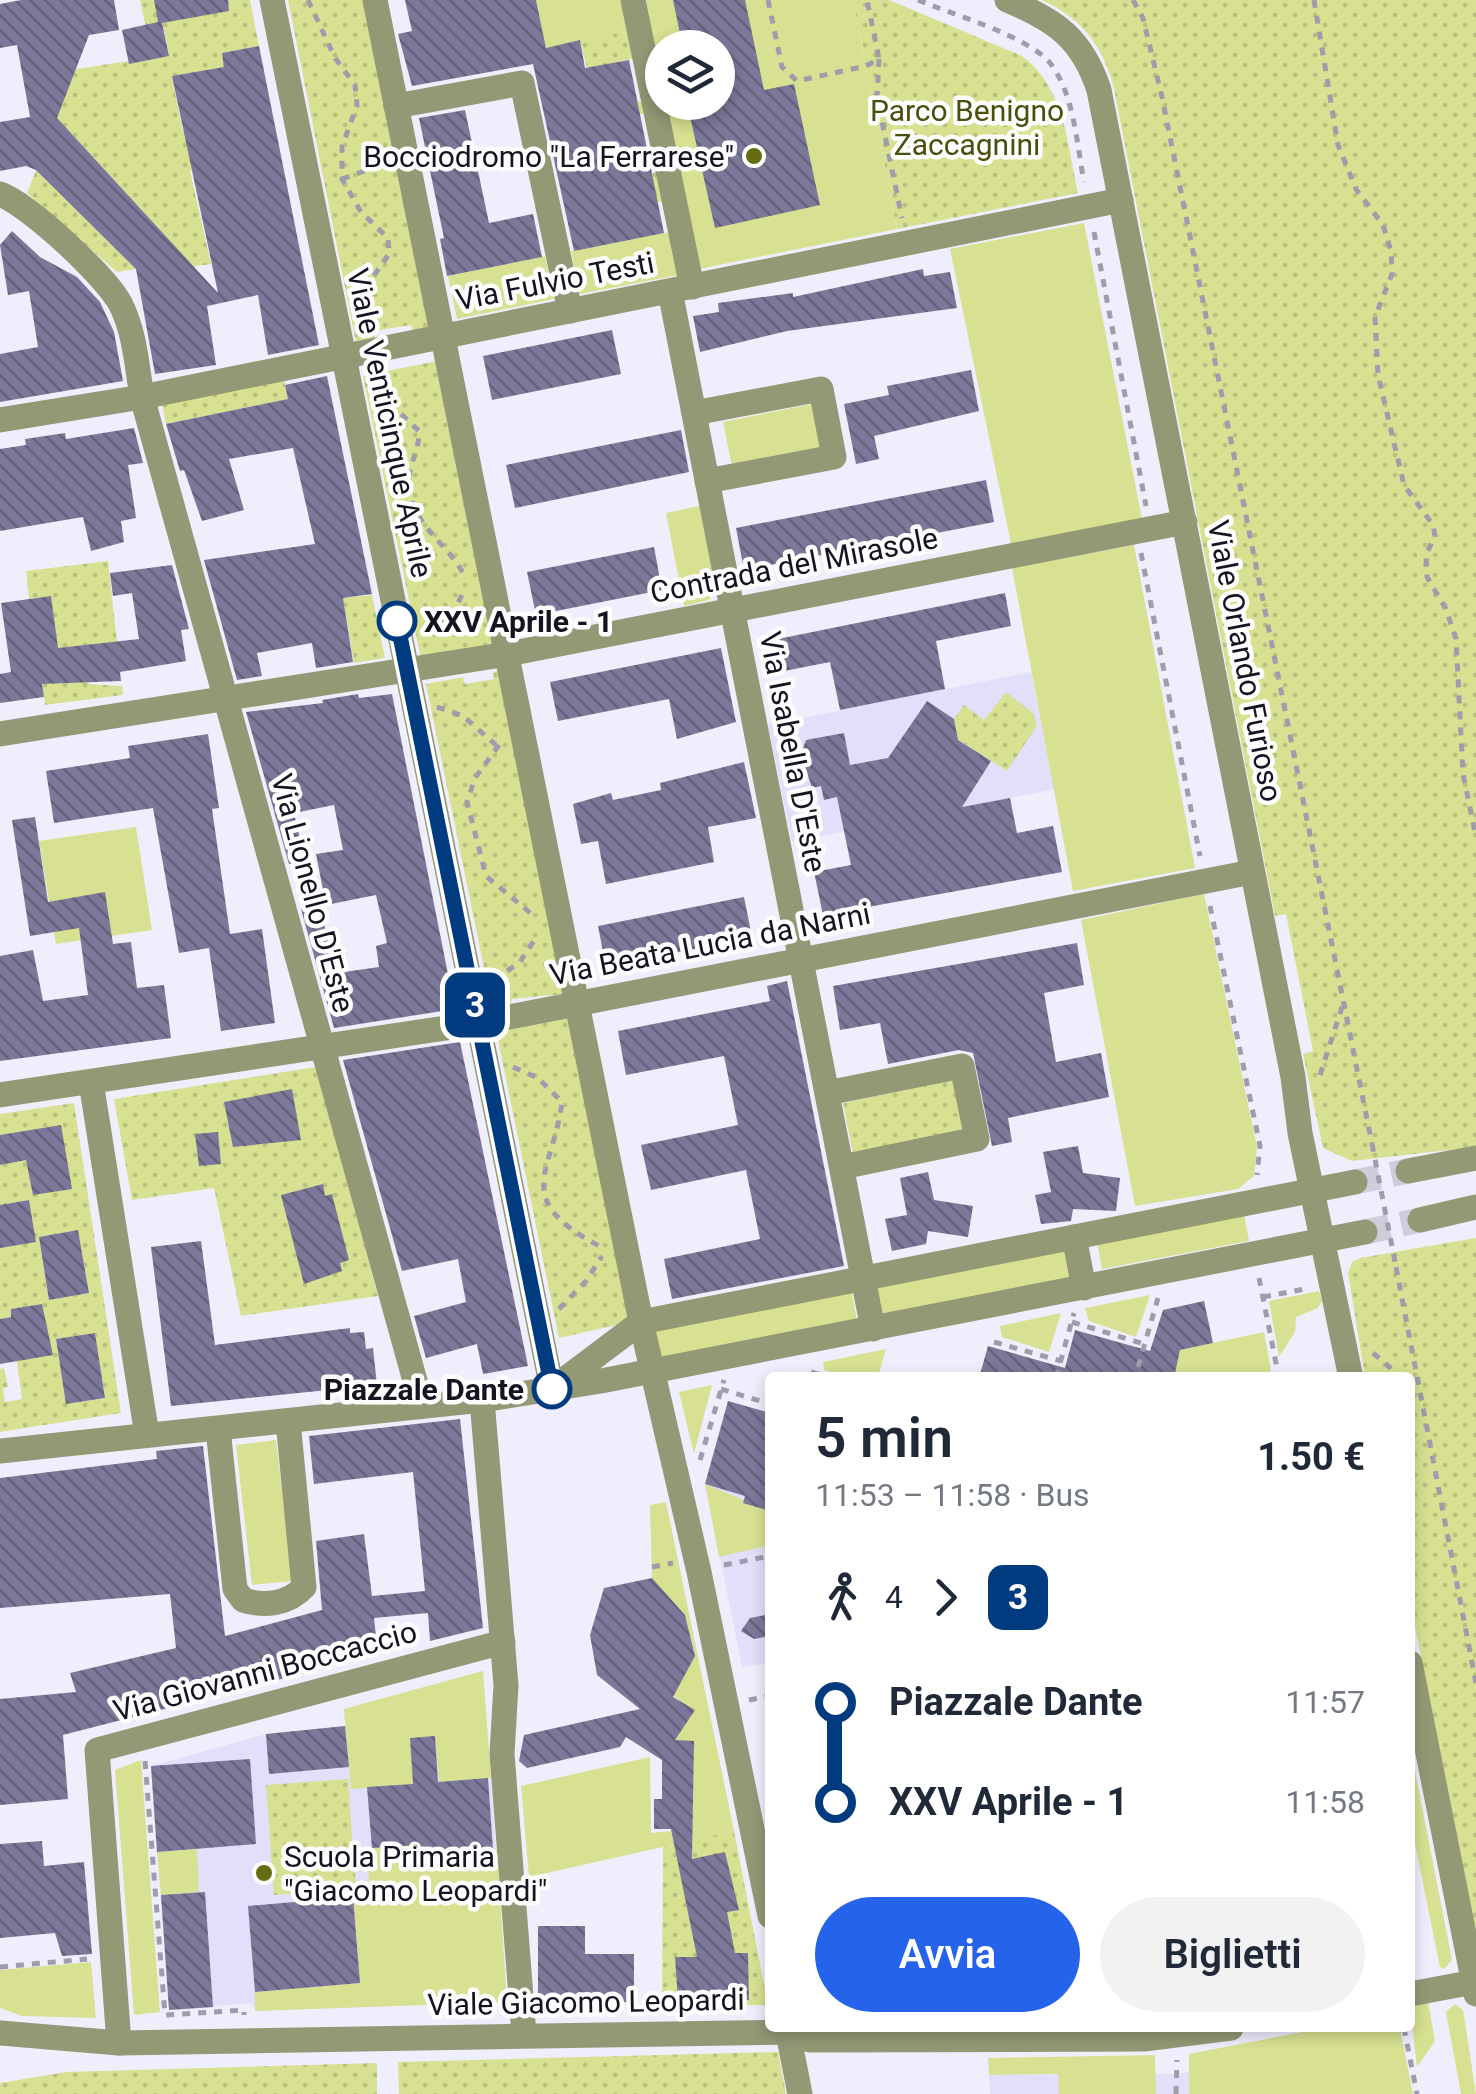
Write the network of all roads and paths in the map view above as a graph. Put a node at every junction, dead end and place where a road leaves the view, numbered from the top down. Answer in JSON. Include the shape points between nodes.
{"nodes":[{"id":1,"x":272,"y":0,"type":"edge"},
{"id":2,"x":308,"y":0,"type":"edge"},
{"id":3,"x":376,"y":0,"type":"edge"},
{"id":4,"x":633,"y":0,"type":"edge"},
{"id":5,"x":768,"y":0,"type":"edge"},
{"id":6,"x":867,"y":0,"type":"edge"},
{"id":7,"x":918,"y":0,"type":"edge"},
{"id":8,"x":1007,"y":0,"type":"edge"},
{"id":9,"x":1133,"y":0,"type":"edge"},
{"id":10,"x":1314,"y":0,"type":"edge"},
{"id":11,"x":879,"y":59,"type":"junction"},
{"id":12,"x":396,"y":106,"type":"junction"},
{"id":13,"x":384,"y":164,"type":"dead end"},
{"id":14,"x":342,"y":179,"type":"junction"},
{"id":15,"x":0,"y":194,"type":"edge"},
{"id":16,"x":1122,"y":200,"type":"junction"},
{"id":17,"x":1090,"y":207,"type":"junction"},
{"id":18,"x":907,"y":244,"type":"junction"},
{"id":19,"x":681,"y":289,"type":"junction"},
{"id":20,"x":570,"y":311,"type":"junction"},
{"id":21,"x":335,"y":319,"type":"junction"},
{"id":22,"x":444,"y":337,"type":"junction"},
{"id":23,"x":342,"y":357,"type":"junction"},
{"id":24,"x":349,"y":386,"type":"junction"},
{"id":25,"x":142,"y":397,"type":"junction"},
{"id":26,"x":694,"y":413,"type":"junction"},
{"id":27,"x":0,"y":420,"type":"edge"},
{"id":28,"x":707,"y":482,"type":"junction"},
{"id":29,"x":1186,"y":522,"type":"junction"},
{"id":30,"x":1151,"y":529,"type":"junction"},
{"id":31,"x":732,"y":610,"type":"junction"},
{"id":32,"x":400,"y":638,"type":"junction"},
{"id":33,"x":508,"y":654,"type":"junction"},
{"id":34,"x":408,"y":672,"type":"junction"},
{"id":35,"x":228,"y":700,"type":"junction"},
{"id":36,"x":415,"y":708,"type":"junction"},
{"id":37,"x":0,"y":734,"type":"edge"},
{"id":38,"x":526,"y":740,"type":"junction"},
{"id":39,"x":496,"y":745,"type":"junction"},
{"id":40,"x":1476,"y":836,"type":"edge"},
{"id":41,"x":1252,"y":872,"type":"junction"},
{"id":42,"x":1205,"y":882,"type":"junction"},
{"id":43,"x":800,"y":958,"type":"junction"},
{"id":44,"x":471,"y":985,"type":"junction"},
{"id":45,"x":1344,"y":1002,"type":"junction"},
{"id":46,"x":578,"y":1005,"type":"junction"},
{"id":47,"x":479,"y":1023,"type":"junction"},
{"id":48,"x":321,"y":1049,"type":"junction"},
{"id":49,"x":488,"y":1070,"type":"junction"},
{"id":50,"x":1319,"y":1077,"type":"dead end"},
{"id":51,"x":91,"y":1082,"type":"junction"},
{"id":52,"x":827,"y":1094,"type":"junction"},
{"id":53,"x":0,"y":1095,"type":"edge"},
{"id":54,"x":1476,"y":1158,"type":"edge"},
{"id":55,"x":842,"y":1167,"type":"junction"},
{"id":56,"x":1408,"y":1171,"type":"tunnel mouth"},
{"id":57,"x":1355,"y":1182,"type":"tunnel mouth"},
{"id":58,"x":1312,"y":1190,"type":"junction"},
{"id":59,"x":1244,"y":1204,"type":"junction"},
{"id":60,"x":1476,"y":1207,"type":"edge"},
{"id":61,"x":1420,"y":1220,"type":"tunnel mouth"},
{"id":62,"x":1365,"y":1232,"type":"tunnel mouth"},
{"id":63,"x":1074,"y":1237,"type":"junction"},
{"id":64,"x":1322,"y":1242,"type":"junction"},
{"id":65,"x":1254,"y":1255,"type":"junction"},
{"id":66,"x":1166,"y":1272,"type":"junction"},
{"id":67,"x":863,"y":1278,"type":"junction"},
{"id":68,"x":1332,"y":1283,"type":"junction"},
{"id":69,"x":1083,"y":1289,"type":"junction"},
{"id":70,"x":1263,"y":1297,"type":"junction"},
{"id":71,"x":539,"y":1316,"type":"junction"},
{"id":72,"x":641,"y":1322,"type":"junction"},
{"id":73,"x":1072,"y":1322,"type":"junction"},
{"id":74,"x":874,"y":1330,"type":"junction"},
{"id":75,"x":994,"y":1342,"type":"dead end"},
{"id":76,"x":1144,"y":1344,"type":"junction"},
{"id":77,"x":731,"y":1358,"type":"junction"},
{"id":78,"x":1061,"y":1361,"type":"junction"},
{"id":79,"x":1138,"y":1367,"type":"dead end"},
{"id":80,"x":1058,"y":1372,"type":"edge"},
{"id":81,"x":1278,"y":1372,"type":"edge"},
{"id":82,"x":1350,"y":1372,"type":"edge"},
{"id":83,"x":653,"y":1373,"type":"junction"},
{"id":84,"x":552,"y":1389,"type":"junction"},
{"id":85,"x":722,"y":1389,"type":"junction"},
{"id":86,"x":1415,"y":1389,"type":"edge"},
{"id":87,"x":1420,"y":1393,"type":"junction"},
{"id":88,"x":482,"y":1400,"type":"junction"},
{"id":89,"x":765,"y":1402,"type":"edge"},
{"id":90,"x":422,"y":1406,"type":"junction"},
{"id":91,"x":288,"y":1421,"type":"junction"},
{"id":92,"x":218,"y":1429,"type":"junction"},
{"id":93,"x":147,"y":1436,"type":"junction"},
{"id":94,"x":0,"y":1451,"type":"edge"},
{"id":95,"x":685,"y":1508,"type":"junction"},
{"id":96,"x":765,"y":1557,"type":"edge"},
{"id":97,"x":699,"y":1572,"type":"junction"},
{"id":98,"x":502,"y":1642,"type":"junction"},
{"id":99,"x":1476,"y":1683,"type":"edge"},
{"id":100,"x":1415,"y":1688,"type":"edge"},
{"id":101,"x":143,"y":1738,"type":"junction"},
{"id":102,"x":765,"y":1892,"type":"edge"},
{"id":103,"x":114,"y":1956,"type":"junction"},
{"id":104,"x":0,"y":1967,"type":"edge"},
{"id":105,"x":1475,"y":1988,"type":"edge"},
{"id":106,"x":1415,"y":1994,"type":"edge"},
{"id":107,"x":765,"y":2030,"type":"edge"},
{"id":108,"x":788,"y":2032,"type":"edge"},
{"id":109,"x":792,"y":2032,"type":"edge"},
{"id":110,"x":1209,"y":2032,"type":"edge"},
{"id":111,"x":1405,"y":2032,"type":"edge"},
{"id":112,"x":0,"y":2033,"type":"edge"},
{"id":113,"x":524,"y":2035,"type":"junction"},
{"id":114,"x":246,"y":2038,"type":"junction"},
{"id":115,"x":1177,"y":2038,"type":"junction"},
{"id":116,"x":118,"y":2043,"type":"junction"},
{"id":117,"x":800,"y":2094,"type":"edge"},
{"id":118,"x":1176,"y":2094,"type":"edge"},
{"id":119,"x":1417,"y":2094,"type":"edge"}],
"edges":[{"from":1,"to":21,"type":"street","name":"Viale Venticinque Aprile"},
{"from":2,"to":14,"type":"path","via":[[355,84]]},
{"from":3,"to":12,"type":"street"},
{"from":4,"to":19,"type":"street","name":"Via Isabella D'Este"},
{"from":5,"to":11,"type":"path","via":[[782,67],[796,81]]},
{"from":6,"to":11,"type":"path"},
{"from":7,"to":17,"type":"path","via":[[1034,49],[1051,64]]},
{"from":8,"to":16,"type":"street","name":"Viale Orlando Furioso","via":[[1054,22],[1086,55],[1100,90]]},
{"from":9,"to":45,"type":"path","via":[[1162,97]]},
{"from":10,"to":40,"type":"path","via":[[1338,145],[1392,251],[1392,274],[1375,317],[1378,376],[1404,485],[1433,525],[1427,577],[1456,639],[1463,774]]},
{"from":11,"to":18,"type":"path","via":[[878,97]]},
{"from":12,"to":20,"type":"street","via":[[522,83]]},
{"from":12,"to":22,"type":"street"},
{"from":13,"to":14,"type":"path"},
{"from":14,"to":21,"type":"path","via":[[354,203],[388,238],[388,254],[358,300]]},
{"from":15,"to":25,"type":"street","name":"Via Lionello D'Este","via":[[114,293],[133,341]]},
{"from":16,"to":17,"type":"street","name":"Via Fulvio Testi"},
{"from":16,"to":29,"type":"street","name":"Viale Orlando Furioso"},
{"from":17,"to":18,"type":"street","name":"Via Fulvio Testi"},
{"from":17,"to":30,"type":"path"},
{"from":18,"to":19,"type":"street","name":"Via Fulvio Testi"},
{"from":19,"to":20,"type":"street","name":"Via Fulvio Testi"},
{"from":19,"to":26,"type":"street","name":"Via Isabella D'Este"},
{"from":20,"to":22,"type":"street","name":"Via Fulvio Testi"},
{"from":21,"to":23,"type":"street","name":"Viale Venticinque Aprile"},
{"from":22,"to":23,"type":"street","name":"Via Fulvio Testi"},
{"from":22,"to":33,"type":"street"},
{"from":23,"to":24,"type":"street","name":"Viale Venticinque Aprile"},
{"from":23,"to":25,"type":"street","name":"Via Fulvio Testi"},
{"from":24,"to":32,"type":"street","name":"Viale Venticinque Aprile"},
{"from":24,"to":32,"type":"path","via":[[376,390],[420,431],[408,482],[413,506],[465,577],[454,612]]},
{"from":25,"to":27,"type":"street","name":"Via Fulvio Testi"},
{"from":25,"to":35,"type":"street","name":"Via Lionello D'Este"},
{"from":26,"to":28,"type":"street","name":"Via Isabella D'Este"},
{"from":26,"to":28,"type":"street","via":[[821,388],[834,457]]},
{"from":28,"to":31,"type":"street","name":"Via Isabella D'Este"},
{"from":29,"to":30,"type":"street","name":"Contrada del Mirasole"},
{"from":29,"to":41,"type":"street","name":"Viale Orlando Furioso"},
{"from":30,"to":31,"type":"street","name":"Contrada del Mirasole"},
{"from":30,"to":42,"type":"path","via":[[1139,544]]},
{"from":31,"to":33,"type":"street","name":"Contrada del Mirasole"},
{"from":31,"to":43,"type":"street","name":"Via Isabella D'Este"},
{"from":32,"to":34,"type":"street","name":"Viale Venticinque Aprile"},
{"from":33,"to":34,"type":"street","name":"Contrada del Mirasole"},
{"from":33,"to":38,"type":"street"},
{"from":34,"to":35,"type":"street","name":"Contrada del Mirasole"},
{"from":34,"to":36,"type":"street","name":"Viale Venticinque Aprile"},
{"from":35,"to":37,"type":"street","name":"Contrada del Mirasole"},
{"from":35,"to":48,"type":"street","name":"Via Lionello D'Este"},
{"from":36,"to":39,"type":"path","via":[[434,706],[463,716]]},
{"from":36,"to":44,"type":"street","name":"Viale Venticinque Aprile"},
{"from":38,"to":39,"type":"path"},
{"from":38,"to":46,"type":"street"},
{"from":39,"to":44,"type":"path","via":[[467,802],[486,876],[539,927],[520,962],[498,979]]},
{"from":41,"to":42,"type":"street","name":"Via Beata Lucia da Narni"},
{"from":41,"to":58,"type":"street","name":"Viale Orlando Furioso"},
{"from":42,"to":43,"type":"street","name":"Via Beata Lucia da Narni"},
{"from":42,"to":59,"type":"path","via":[[1260,1146],[1256,1177],[1242,1192]]},
{"from":43,"to":46,"type":"street","name":"Via Beata Lucia da Narni"},
{"from":43,"to":52,"type":"street","name":"Via Isabella D'Este"},
{"from":44,"to":47,"type":"street","name":"Viale Venticinque Aprile"},
{"from":45,"to":50,"type":"path"},
{"from":45,"to":87,"type":"path","bridge":true},
{"from":46,"to":47,"type":"street","name":"Via Beata Lucia da Narni"},
{"from":46,"to":72,"type":"street"},
{"from":47,"to":48,"type":"street","name":"Via Beata Lucia da Narni"},
{"from":47,"to":49,"type":"street","name":"Viale Venticinque Aprile"},
{"from":48,"to":51,"type":"street","name":"Via Beata Lucia da Narni"},
{"from":48,"to":90,"type":"street","name":"Via Lionello D'Este"},
{"from":49,"to":71,"type":"street","name":"Viale Venticinque Aprile"},
{"from":49,"to":71,"type":"path","via":[[522,1069],[562,1102],[544,1167],[548,1202],[604,1248],[568,1302]]},
{"from":51,"to":53,"type":"street","name":"Via Beata Lucia da Narni"},
{"from":51,"to":93,"type":"street"},
{"from":52,"to":55,"type":"street","name":"Via Isabella D'Este"},
{"from":52,"to":55,"type":"street","via":[[962,1066],[977,1139]]},
{"from":54,"to":56,"type":"street"},
{"from":55,"to":67,"type":"street","name":"Via Isabella D'Este"},
{"from":57,"to":58,"type":"street"},
{"from":58,"to":59,"type":"street"},
{"from":58,"to":64,"type":"street","name":"Viale Orlando Furioso"},
{"from":59,"to":63,"type":"street"},
{"from":60,"to":61,"type":"street"},
{"from":62,"to":64,"type":"street"},
{"from":63,"to":67,"type":"street"},
{"from":63,"to":69,"type":"street"},
{"from":64,"to":65,"type":"street"},
{"from":64,"to":68,"type":"street","name":"Viale Orlando Furioso"},
{"from":65,"to":66,"type":"street"},
{"from":65,"to":70,"type":"path"},
{"from":66,"to":69,"type":"street"},
{"from":66,"to":76,"type":"path"},
{"from":67,"to":72,"type":"street"},
{"from":67,"to":74,"type":"street","name":"Via Isabella D'Este"},
{"from":68,"to":70,"type":"path"},
{"from":68,"to":82,"type":"street","name":"Viale Orlando Furioso"},
{"from":69,"to":73,"type":"path"},
{"from":69,"to":74,"type":"street"},
{"from":70,"to":81,"type":"path"},
{"from":71,"to":84,"type":"street","name":"Viale Venticinque Aprile"},
{"from":72,"to":83,"type":"street"},
{"from":72,"to":84,"type":"street"},
{"from":73,"to":76,"type":"path"},
{"from":73,"to":78,"type":"path"},
{"from":74,"to":77,"type":"street"},
{"from":75,"to":78,"type":"path"},
{"from":76,"to":79,"type":"path"},
{"from":77,"to":83,"type":"street"},
{"from":77,"to":85,"type":"path"},
{"from":78,"to":80,"type":"path"},
{"from":83,"to":84,"type":"street"},
{"from":83,"to":95,"type":"street"},
{"from":84,"to":88,"type":"street"},
{"from":85,"to":89,"type":"path"},
{"from":85,"to":95,"type":"path"},
{"from":86,"to":87,"type":"path"},
{"from":87,"to":99,"type":"path"},
{"from":88,"to":90,"type":"street"},
{"from":88,"to":98,"type":"street"},
{"from":90,"to":91,"type":"street"},
{"from":91,"to":92,"type":"street"},
{"from":91,"to":92,"type":"street","via":[[304,1587],[288,1600],[265,1604],[244,1600],[235,1589]]},
{"from":92,"to":93,"type":"street"},
{"from":93,"to":94,"type":"street"},
{"from":95,"to":97,"type":"street"},
{"from":96,"to":97,"type":"path"},
{"from":97,"to":102,"type":"street"},
{"from":98,"to":101,"type":"street","name":"Via Giovanni Boccaccio"},
{"from":98,"to":113,"type":"street","via":[[502,1754]]},
{"from":100,"to":105,"type":"street"},
{"from":101,"to":103,"type":"street","name":"Via Giovanni Boccaccio","via":[[97,1750]]},
{"from":101,"to":114,"type":"path","via":[[165,2015],[244,2010]]},
{"from":103,"to":104,"type":"path"},
{"from":103,"to":116,"type":"street","name":"Via Giovanni Boccaccio"},
{"from":105,"to":106,"type":"street"},
{"from":107,"to":113,"type":"street","name":"Viale Giacomo Leopardi"},
{"from":108,"to":117,"type":"street"},
{"from":109,"to":115,"type":"street","name":"Viale Giacomo Leopardi","via":[[810,2040]]},
{"from":110,"to":115,"type":"street","name":"Viale Giacomo Leopardi"},
{"from":111,"to":119,"type":"path"},
{"from":112,"to":116,"type":"street","name":"Viale Giacomo Leopardi"},
{"from":113,"to":114,"type":"street","name":"Viale Giacomo Leopardi"},
{"from":114,"to":116,"type":"street","name":"Viale Giacomo Leopardi"},
{"from":115,"to":118,"type":"path"}]}
